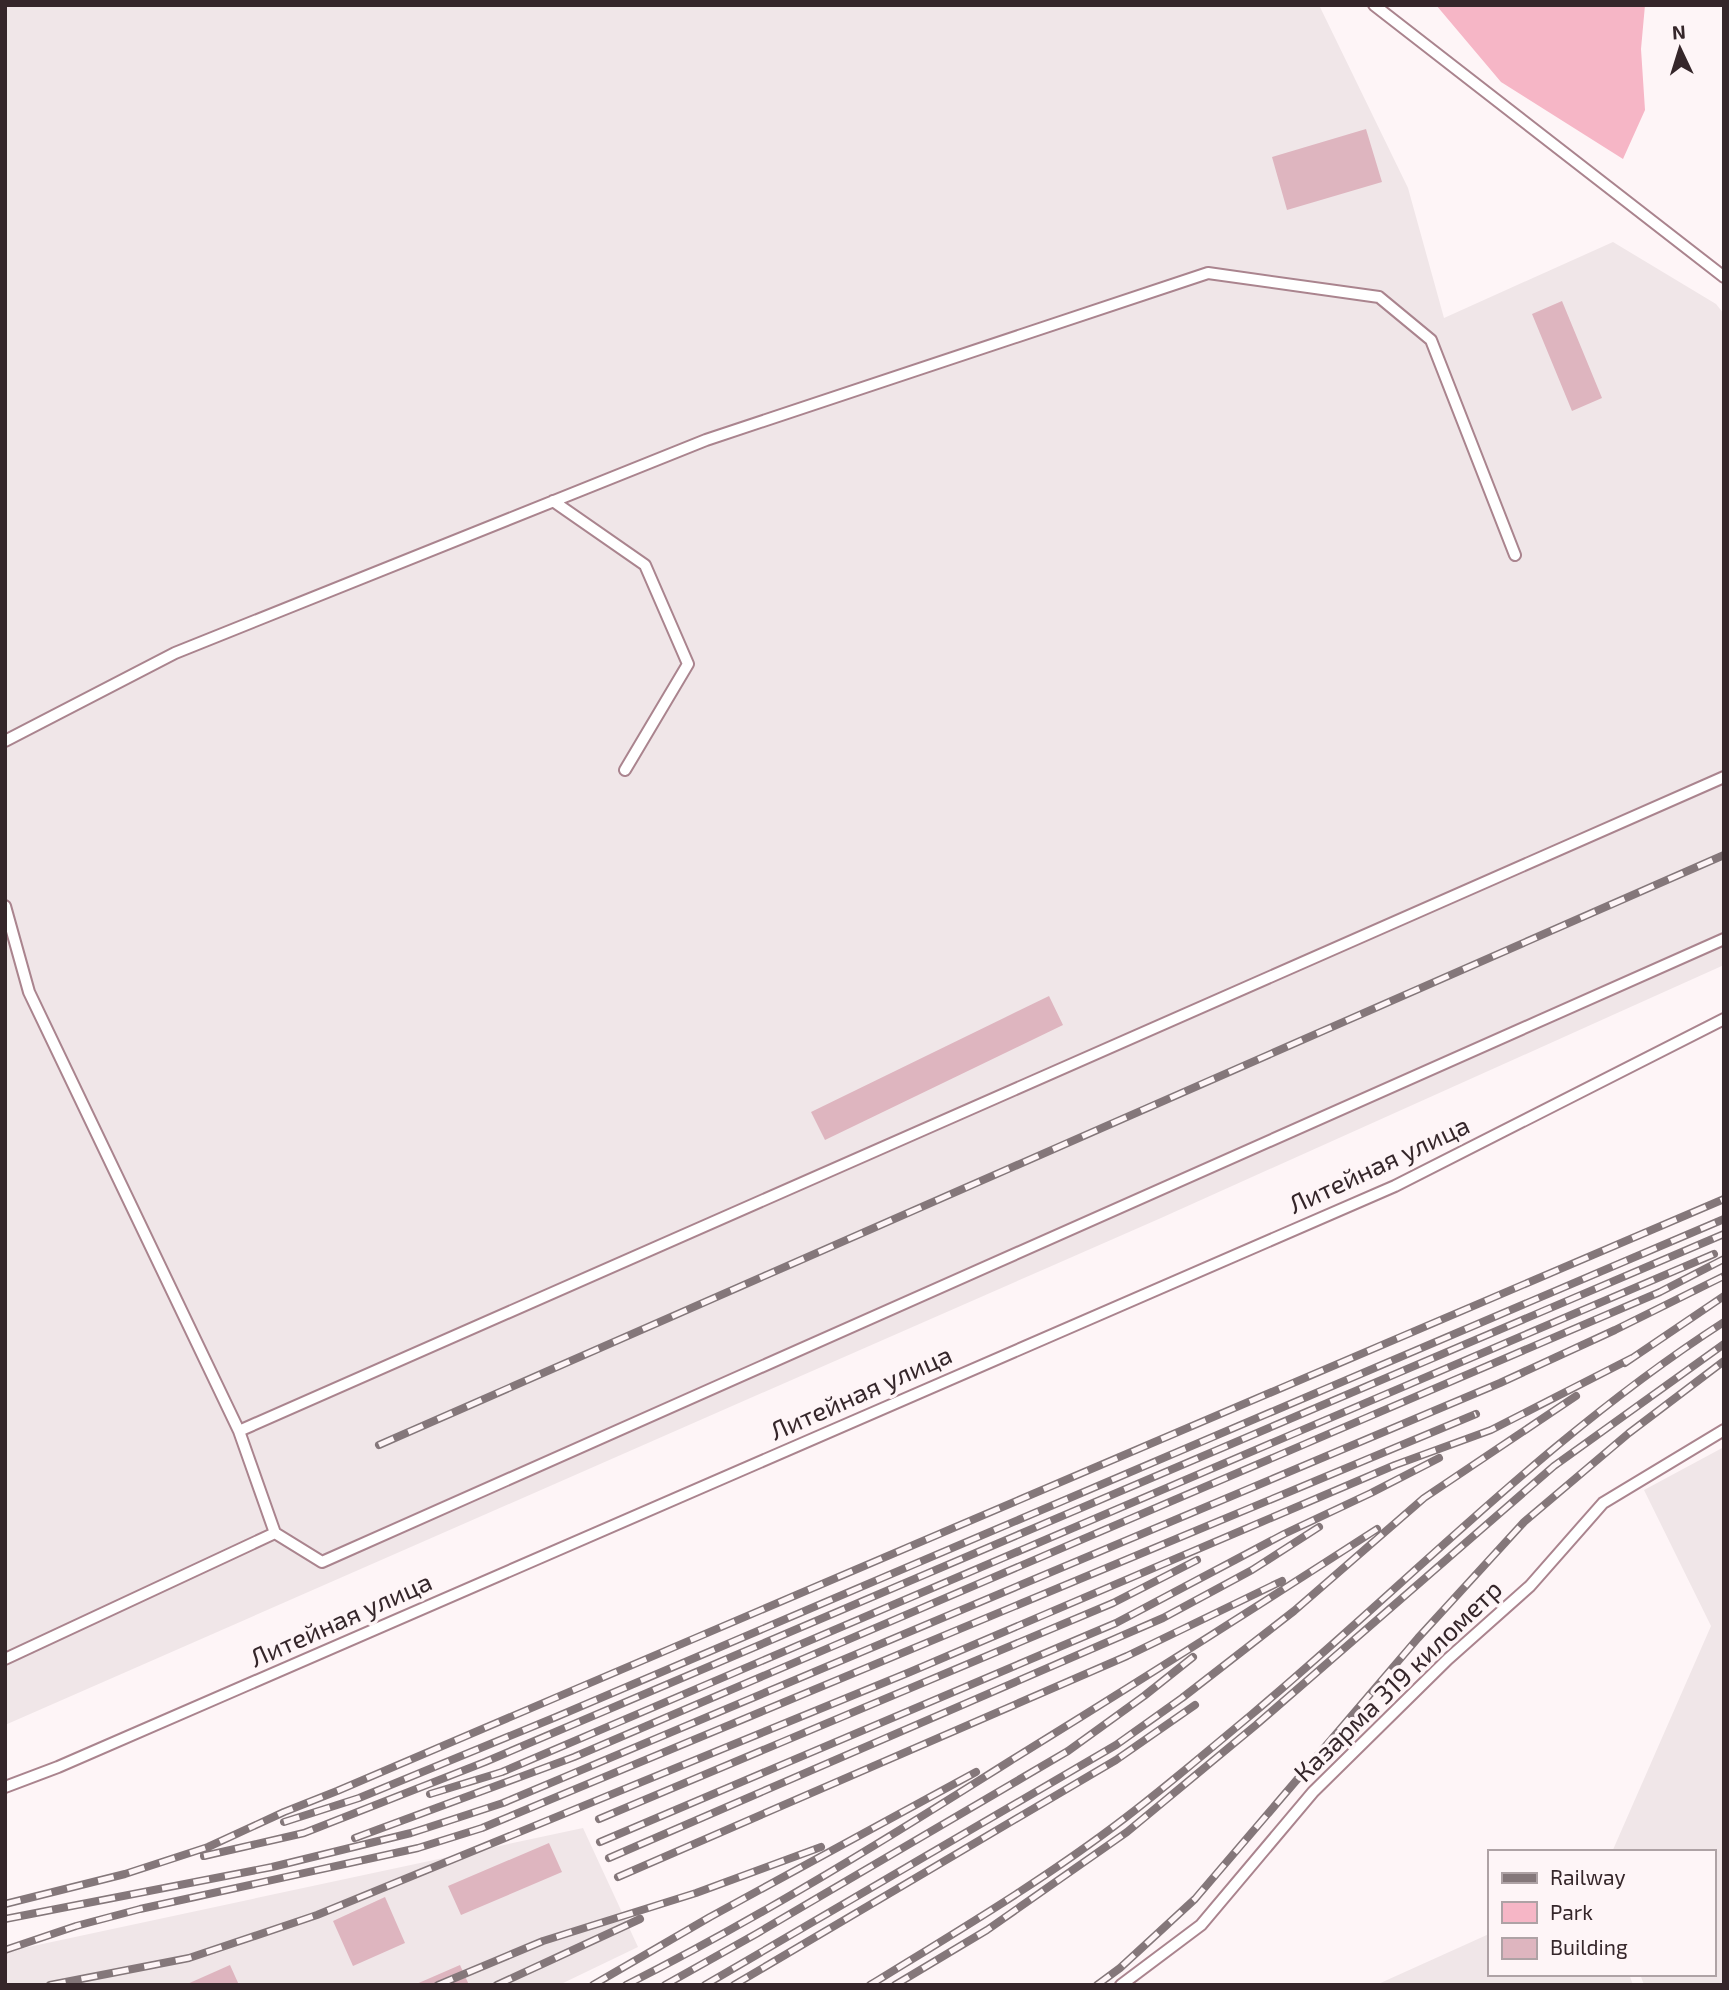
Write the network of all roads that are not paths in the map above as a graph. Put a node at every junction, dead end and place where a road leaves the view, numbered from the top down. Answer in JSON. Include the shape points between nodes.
{"nodes":[{"id":1,"x":1374,"y":5,"type":"edge"},
{"id":2,"x":1724,"y":277,"type":"edge"},
{"id":3,"x":553,"y":501,"type":"junction"},
{"id":4,"x":1515,"y":555,"type":"dead end"},
{"id":5,"x":5,"y":741,"type":"edge"},
{"id":6,"x":625,"y":770,"type":"dead end"},
{"id":7,"x":1724,"y":777,"type":"edge"},
{"id":8,"x":5,"y":906,"type":"edge"},
{"id":9,"x":1724,"y":939,"type":"edge"},
{"id":10,"x":1724,"y":1019,"type":"edge"},
{"id":11,"x":1724,"y":1430,"type":"edge"},
{"id":12,"x":239,"y":1431,"type":"junction"},
{"id":13,"x":275,"y":1533,"type":"junction"},
{"id":14,"x":5,"y":1659,"type":"edge"},
{"id":15,"x":5,"y":1787,"type":"edge"},
{"id":16,"x":1121,"y":1985,"type":"edge"}],
"edges":[{"from":1,"to":2,"type":"lane"},
{"from":3,"to":4,"type":"lane","via":[[706,440],[1208,273],[1379,296],[1431,340]]},
{"from":3,"to":5,"type":"lane","via":[[176,653]]},
{"from":3,"to":6,"type":"lane","via":[[645,565],[688,664]]},
{"from":7,"to":12,"type":"lane"},
{"from":8,"to":12,"type":"lane","via":[[29,992]]},
{"from":9,"to":13,"type":"lane","via":[[322,1562]]},
{"from":10,"to":15,"type":"lane","name":"Литейная улица","via":[[1395,1186]]},
{"from":11,"to":16,"type":"lane","name":"Казарма 319 километр","via":[[1603,1503],[1530,1586],[1448,1659],[1313,1792],[1201,1925]]},
{"from":12,"to":13,"type":"lane"},
{"from":13,"to":14,"type":"lane"}]}
